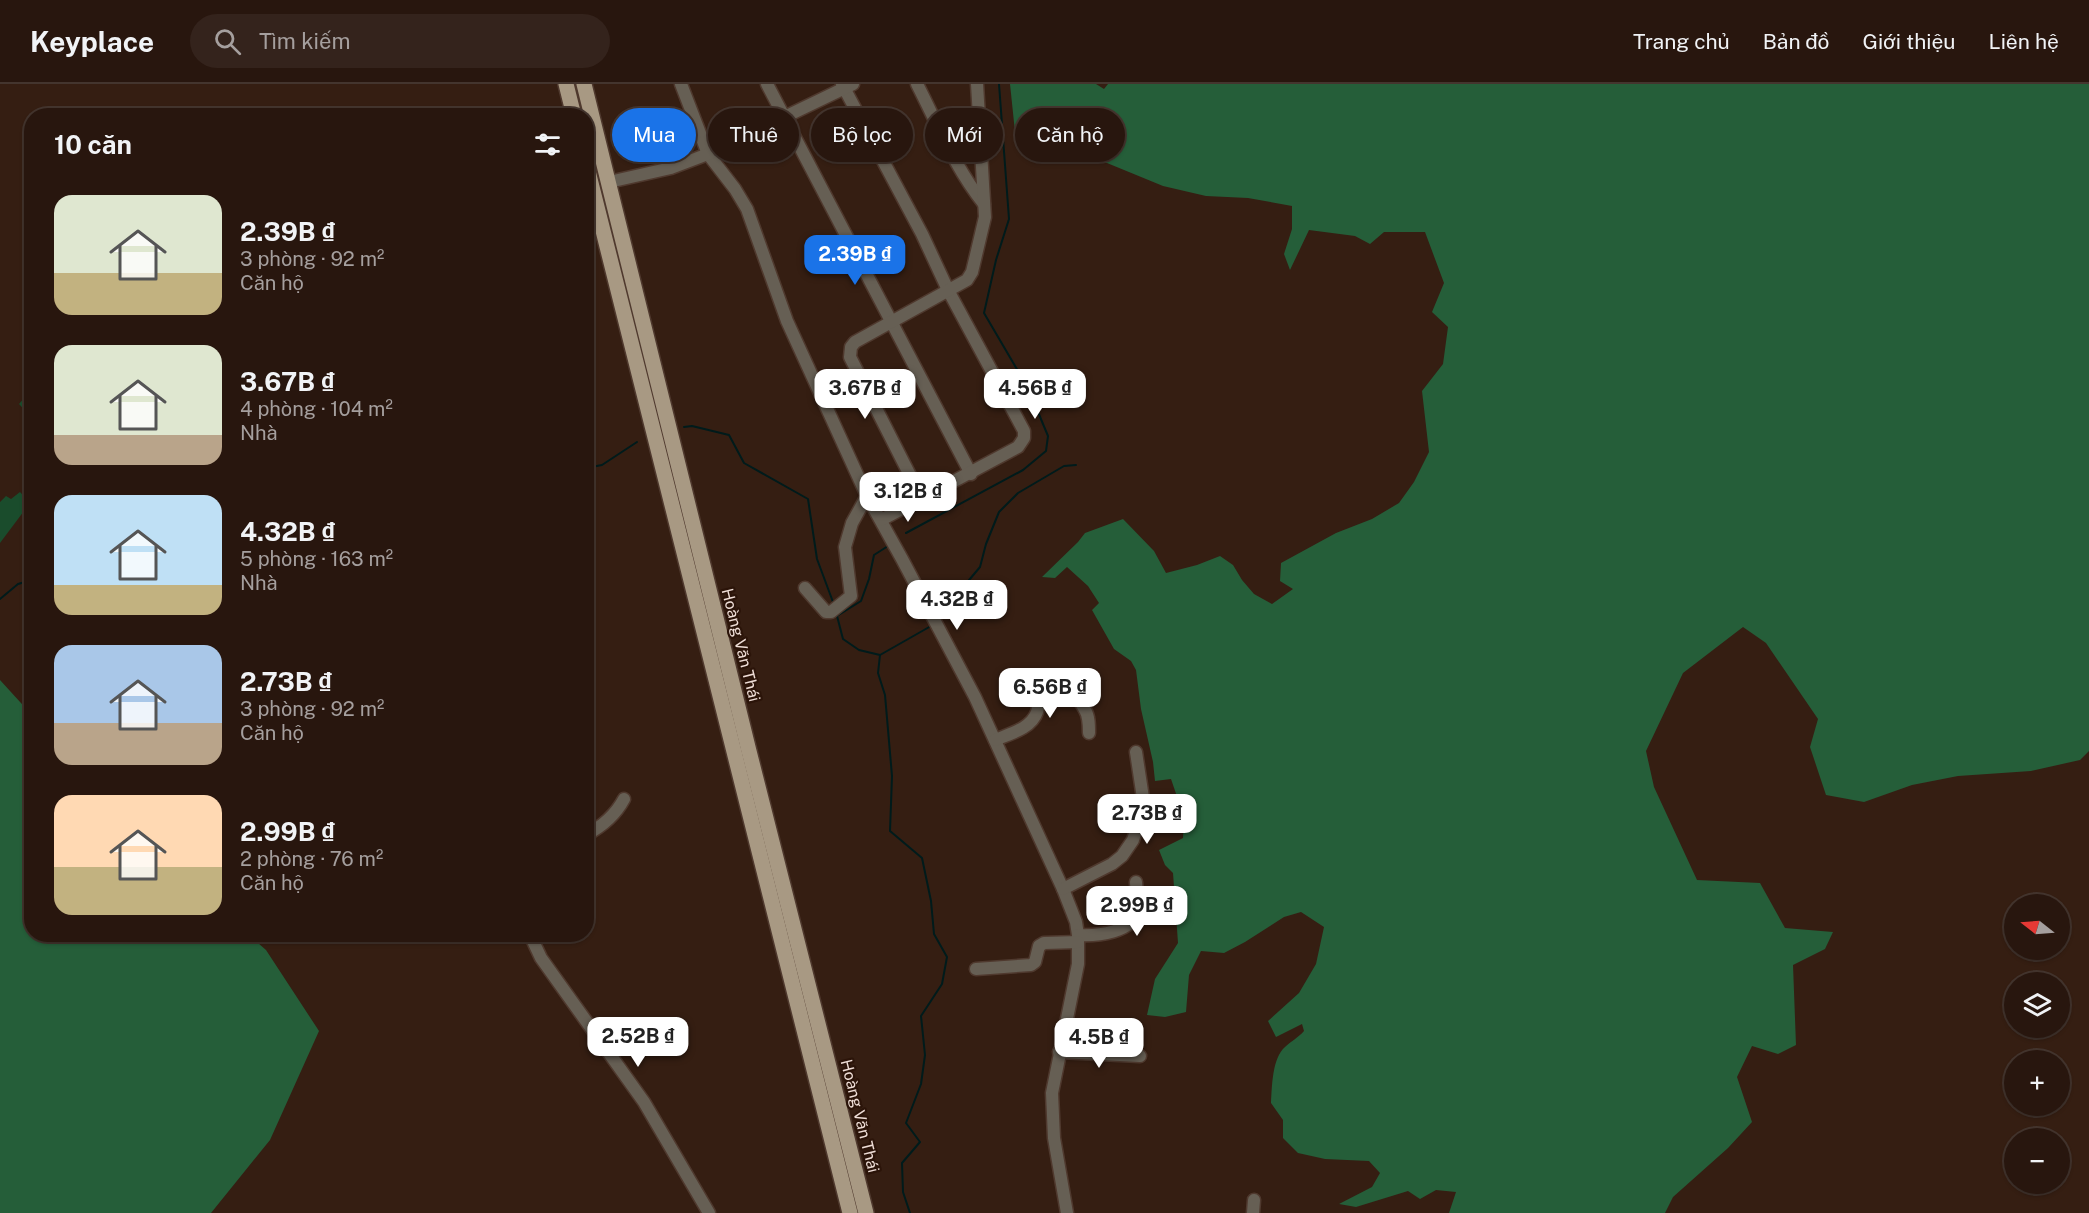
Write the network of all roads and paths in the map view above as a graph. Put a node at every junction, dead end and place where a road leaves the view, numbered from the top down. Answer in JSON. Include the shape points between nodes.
{"nodes":[{"id":1,"x":566,"y":84,"type":"edge"},
{"id":2,"x":584,"y":84,"type":"edge"},
{"id":3,"x":681,"y":84,"type":"edge"},
{"id":4,"x":767,"y":84,"type":"edge"},
{"id":5,"x":916,"y":84,"type":"edge"},
{"id":6,"x":977,"y":84,"type":"edge"},
{"id":7,"x":846,"y":86,"type":"edge"},
{"id":8,"x":572,"y":108,"type":"edge"},
{"id":9,"x":590,"y":108,"type":"edge"},
{"id":10,"x":779,"y":108,"type":"edge"},
{"id":11,"x":799,"y":110,"type":"edge"},
{"id":12,"x":594,"y":123,"type":"edge"},
{"id":13,"x":799,"y":147,"type":"edge"},
{"id":14,"x":708,"y":154,"type":"joint"},
{"id":15,"x":714,"y":162,"type":"edge"},
{"id":16,"x":609,"y":182,"type":"junction"},
{"id":17,"x":594,"y":186,"type":"edge"},
{"id":18,"x":594,"y":194,"type":"edge"},
{"id":19,"x":984,"y":204,"type":"junction"},
{"id":20,"x":948,"y":290,"type":"junction"},
{"id":21,"x":891,"y":322,"type":"junction"},
{"id":22,"x":971,"y":474,"type":"junction"},
{"id":23,"x":867,"y":496,"type":"junction"},
{"id":24,"x":922,"y":499,"type":"junction"},
{"id":25,"x":880,"y":520,"type":"junction"},
{"id":26,"x":805,"y":588,"type":"dead end"},
{"id":27,"x":1089,"y":733,"type":"dead end"},
{"id":28,"x":995,"y":740,"type":"junction"},
{"id":29,"x":1136,"y":752,"type":"dead end"},
{"id":30,"x":624,"y":800,"type":"dead end"},
{"id":31,"x":594,"y":830,"type":"edge"},
{"id":32,"x":1136,"y":882,"type":"dead end"},
{"id":33,"x":1063,"y":889,"type":"junction"},
{"id":34,"x":1078,"y":939,"type":"junction"},
{"id":35,"x":533,"y":942,"type":"edge"},
{"id":36,"x":976,"y":969,"type":"dead end"},
{"id":37,"x":1059,"y":1052,"type":"junction"},
{"id":38,"x":1140,"y":1056,"type":"dead end"},
{"id":39,"x":709,"y":1213,"type":"edge"},
{"id":40,"x":850,"y":1213,"type":"edge"},
{"id":41,"x":866,"y":1213,"type":"edge"},
{"id":42,"x":1067,"y":1213,"type":"edge"}],
"edges":[{"from":1,"to":8,"type":"main road"},
{"from":2,"to":9,"type":"main road","name":"Hoàng Văn Thái"},
{"from":3,"to":14,"type":"street"},
{"from":4,"to":10,"type":"street"},
{"from":5,"to":19,"type":"street","via":[[954,158]]},
{"from":6,"to":19,"type":"street"},
{"from":7,"to":11,"type":"street"},
{"from":7,"to":20,"type":"street"},
{"from":12,"to":16,"type":"main road","name":"Hoàng Văn Thái"},
{"from":13,"to":21,"type":"street"},
{"from":14,"to":16,"type":"street","via":[[671,168]]},
{"from":15,"to":23,"type":"street","via":[[747,209],[787,321]]},
{"from":16,"to":17,"type":"main road"},
{"from":16,"to":41,"type":"main road","name":"Hoàng Văn Thái"},
{"from":18,"to":40,"type":"main road","name":"Hoàng Văn Thái"},
{"from":19,"to":20,"type":"street","via":[[985,217],[972,272],[967,280]]},
{"from":20,"to":21,"type":"street"},
{"from":20,"to":22,"type":"street","via":[[1024,431],[1018,447]]},
{"from":21,"to":22,"type":"street"},
{"from":21,"to":24,"type":"street","via":[[855,342],[850,357]]},
{"from":22,"to":24,"type":"street"},
{"from":23,"to":25,"type":"street"},
{"from":23,"to":26,"type":"street","via":[[852,523],[845,547],[849,600],[826,612]]},
{"from":24,"to":25,"type":"street"},
{"from":25,"to":28,"type":"street"},
{"from":27,"to":28,"type":"street","via":[[1087,711],[1061,685],[1052,683],[1037,696],[1036,712],[1027,726]]},
{"from":28,"to":33,"type":"street"},
{"from":29,"to":33,"type":"street","via":[[1143,798],[1133,840],[1112,864]]},
{"from":30,"to":31,"type":"street"},
{"from":32,"to":34,"type":"street","via":[[1140,896],[1131,923]]},
{"from":33,"to":34,"type":"street"},
{"from":34,"to":36,"type":"street","via":[[1044,943],[1031,965]]},
{"from":34,"to":37,"type":"street","via":[[1078,964]]},
{"from":35,"to":39,"type":"street","via":[[644,1102]]},
{"from":37,"to":38,"type":"street"},
{"from":37,"to":42,"type":"street","via":[[1052,1093],[1054,1138]]}]}
